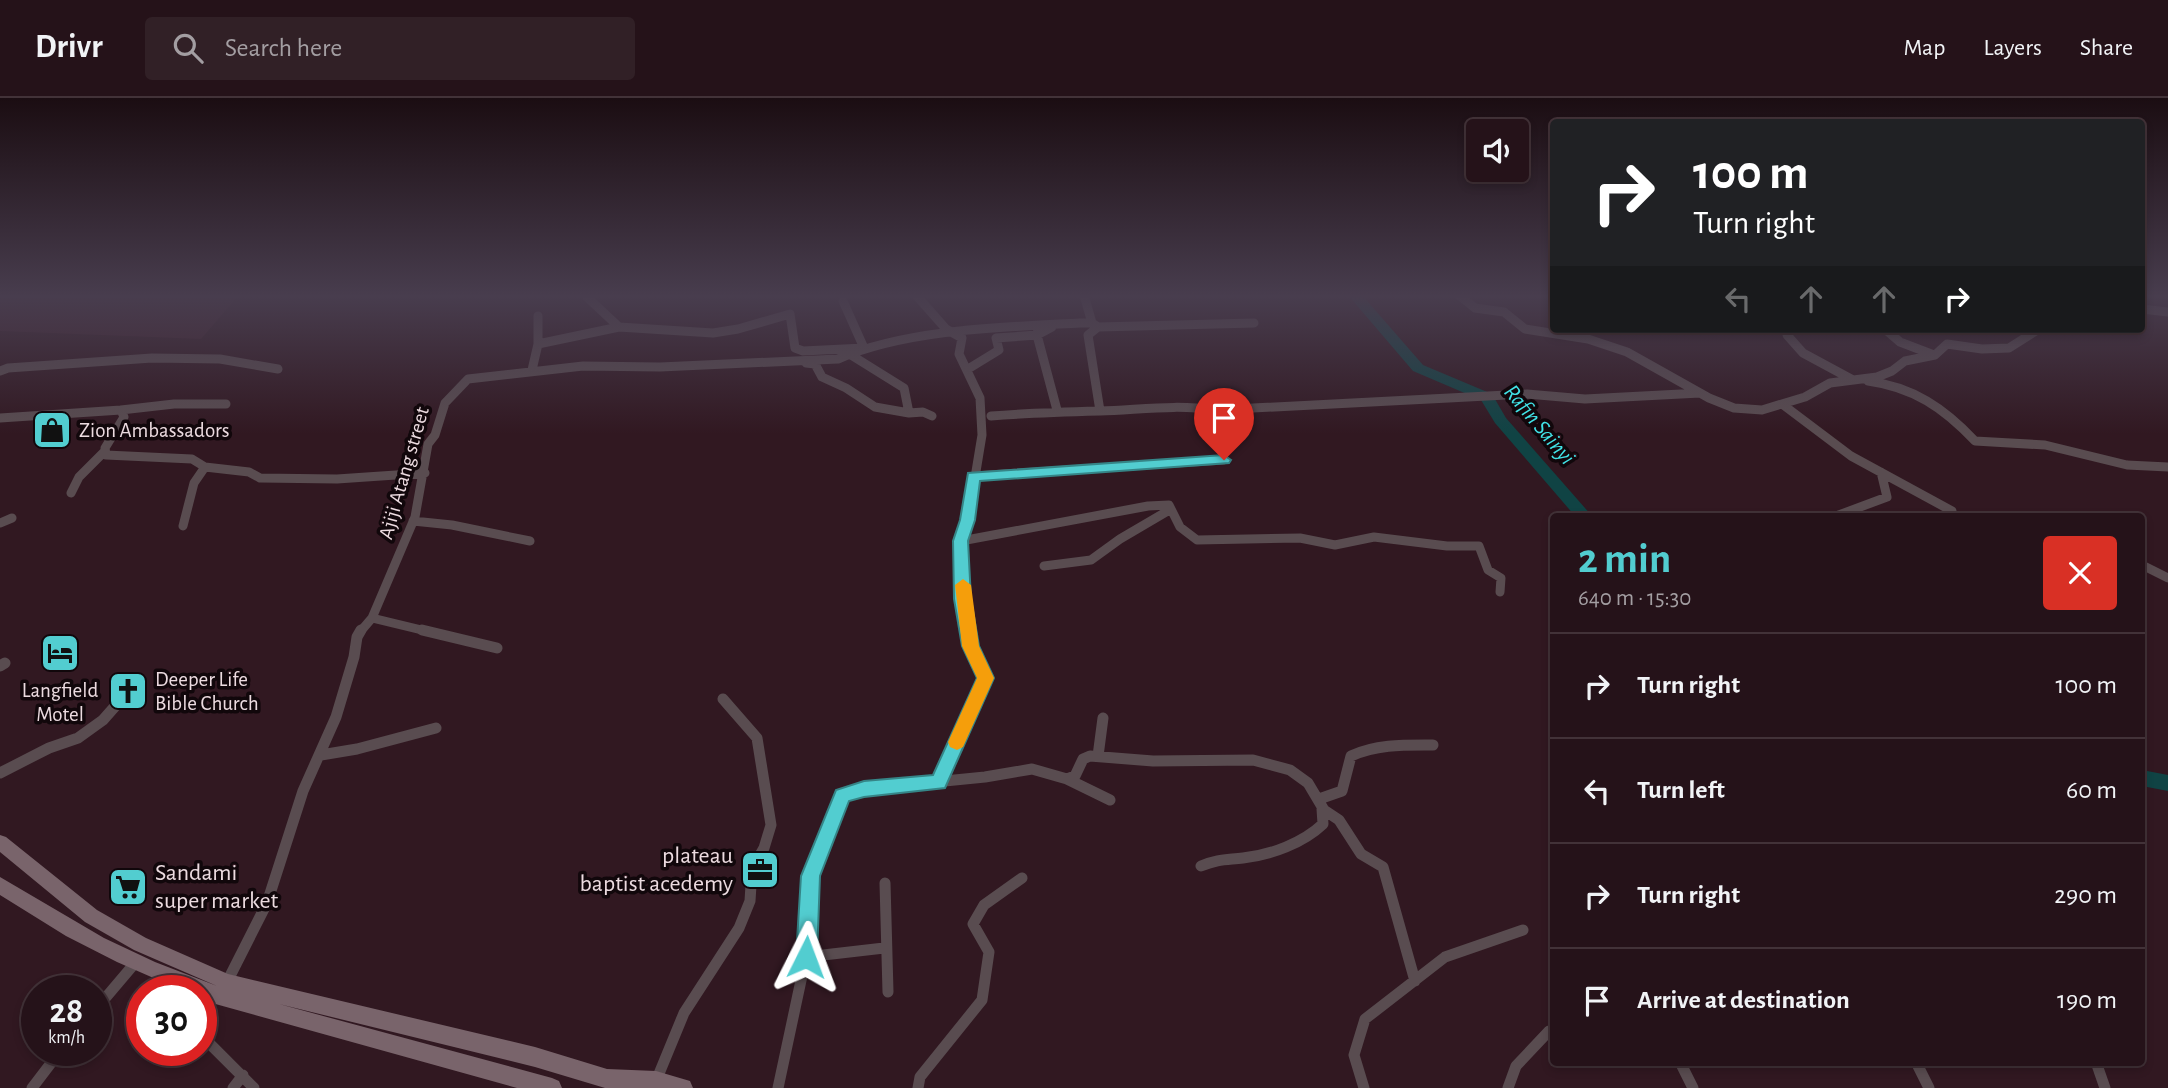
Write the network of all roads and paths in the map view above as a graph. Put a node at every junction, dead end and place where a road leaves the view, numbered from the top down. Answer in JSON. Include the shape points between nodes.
{"nodes":[{"id":1,"x":551,"y":341,"type":"edge"},
{"id":2,"x":794,"y":341,"type":"edge"},
{"id":3,"x":861,"y":341,"type":"edge"},
{"id":4,"x":908,"y":341,"type":"edge"},
{"id":5,"x":961,"y":341,"type":"edge"},
{"id":6,"x":997,"y":341,"type":"edge"},
{"id":7,"x":1041,"y":341,"type":"edge"},
{"id":8,"x":1089,"y":341,"type":"edge"},
{"id":9,"x":1597,"y":341,"type":"edge"},
{"id":10,"x":1793,"y":341,"type":"edge"},
{"id":11,"x":1899,"y":341,"type":"edge"},
{"id":12,"x":2020,"y":341,"type":"edge"},
{"id":13,"x":538,"y":344,"type":"joint"},
{"id":14,"x":864,"y":348,"type":"junction"},
{"id":15,"x":851,"y":355,"type":"junction"},
{"id":16,"x":1934,"y":355,"type":"junction"},
{"id":17,"x":795,"y":361,"type":"junction"},
{"id":18,"x":278,"y":369,"type":"dead end"},
{"id":19,"x":968,"y":369,"type":"junction"},
{"id":20,"x":532,"y":370,"type":"junction"},
{"id":21,"x":0,"y":371,"type":"edge"},
{"id":22,"x":1853,"y":380,"type":"junction"},
{"id":23,"x":1700,"y":393,"type":"junction"},
{"id":24,"x":226,"y":404,"type":"dead end"},
{"id":25,"x":1782,"y":404,"type":"junction"},
{"id":26,"x":121,"y":410,"type":"junction"},
{"id":27,"x":1056,"y":410,"type":"junction"},
{"id":28,"x":1214,"y":410,"type":"junction"},
{"id":29,"x":1100,"y":411,"type":"junction"},
{"id":30,"x":909,"y":413,"type":"junction"},
{"id":31,"x":932,"y":416,"type":"dead end"},
{"id":32,"x":991,"y":416,"type":"dead end"},
{"id":33,"x":0,"y":418,"type":"edge"},
{"id":34,"x":104,"y":452,"type":"junction"},
{"id":35,"x":205,"y":467,"type":"junction"},
{"id":36,"x":2168,"y":467,"type":"edge"},
{"id":37,"x":1881,"y":472,"type":"junction"},
{"id":38,"x":425,"y":473,"type":"junction"},
{"id":39,"x":973,"y":476,"type":"junction"},
{"id":40,"x":71,"y":493,"type":"dead end"},
{"id":41,"x":1171,"y":509,"type":"junction"},
{"id":42,"x":1952,"y":511,"type":"dead end"},
{"id":43,"x":1844,"y":513,"type":"edge"},
{"id":44,"x":12,"y":518,"type":"dead end"},
{"id":45,"x":413,"y":522,"type":"junction"},
{"id":46,"x":0,"y":523,"type":"edge"},
{"id":47,"x":183,"y":526,"type":"dead end"},
{"id":48,"x":530,"y":541,"type":"dead end"},
{"id":49,"x":961,"y":541,"type":"junction"},
{"id":50,"x":1044,"y":566,"type":"dead end"},
{"id":51,"x":2145,"y":566,"type":"edge"},
{"id":52,"x":2168,"y":578,"type":"edge"},
{"id":53,"x":1500,"y":592,"type":"dead end"},
{"id":54,"x":372,"y":618,"type":"junction"},
{"id":55,"x":497,"y":648,"type":"dead end"},
{"id":56,"x":124,"y":695,"type":"dead end"},
{"id":57,"x":723,"y":699,"type":"dead end"},
{"id":58,"x":1103,"y":718,"type":"dead end"},
{"id":59,"x":436,"y":728,"type":"dead end"},
{"id":60,"x":1433,"y":745,"type":"dead end"},
{"id":61,"x":321,"y":755,"type":"junction"},
{"id":62,"x":1098,"y":756,"type":"junction"},
{"id":63,"x":0,"y":773,"type":"edge"},
{"id":64,"x":1067,"y":779,"type":"junction"},
{"id":65,"x":939,"y":782,"type":"junction"},
{"id":66,"x":1110,"y":800,"type":"dead end"},
{"id":67,"x":1321,"y":804,"type":"junction"},
{"id":68,"x":0,"y":842,"type":"edge"},
{"id":69,"x":1201,"y":866,"type":"dead end"},
{"id":70,"x":1022,"y":878,"type":"dead end"},
{"id":71,"x":885,"y":883,"type":"dead end"},
{"id":72,"x":0,"y":885,"type":"edge"},
{"id":73,"x":1523,"y":930,"type":"dead end"},
{"id":74,"x":884,"y":948,"type":"junction"},
{"id":75,"x":806,"y":957,"type":"junction"},
{"id":76,"x":135,"y":963,"type":"junction"},
{"id":77,"x":159,"y":975,"type":"edge"},
{"id":78,"x":1415,"y":981,"type":"junction"},
{"id":79,"x":228,"y":982,"type":"junction"},
{"id":80,"x":112,"y":990,"type":"edge"},
{"id":81,"x":888,"y":992,"type":"dead end"},
{"id":82,"x":217,"y":1001,"type":"edge"},
{"id":83,"x":1549,"y":1031,"type":"dead end"},
{"id":84,"x":217,"y":1050,"type":"edge"},
{"id":85,"x":49,"y":1066,"type":"edge"},
{"id":86,"x":1682,"y":1066,"type":"edge"},
{"id":87,"x":1918,"y":1066,"type":"edge"},
{"id":88,"x":2097,"y":1066,"type":"edge"},
{"id":89,"x":243,"y":1075,"type":"junction"},
{"id":90,"x":656,"y":1081,"type":"junction"},
{"id":91,"x":32,"y":1088,"type":"edge"},
{"id":92,"x":233,"y":1088,"type":"edge"},
{"id":93,"x":254,"y":1088,"type":"edge"},
{"id":94,"x":552,"y":1088,"type":"edge"},
{"id":95,"x":683,"y":1088,"type":"edge"},
{"id":96,"x":778,"y":1088,"type":"edge"},
{"id":97,"x":918,"y":1088,"type":"edge"},
{"id":98,"x":1364,"y":1088,"type":"edge"},
{"id":99,"x":1508,"y":1088,"type":"edge"},
{"id":100,"x":1693,"y":1088,"type":"edge"},
{"id":101,"x":1929,"y":1088,"type":"edge"},
{"id":102,"x":2105,"y":1088,"type":"edge"}],
"edges":[{"from":1,"to":13,"type":"street"},
{"from":2,"to":14,"type":"street","via":[[795,348],[803,351]]},
{"from":3,"to":14,"type":"street"},
{"from":4,"to":14,"type":"street","name":"Ajiji Atang street"},
{"from":5,"to":19,"type":"street","via":[[958,354]]},
{"from":6,"to":19,"type":"street","via":[[999,350]]},
{"from":7,"to":27,"type":"street"},
{"from":8,"to":29,"type":"street"},
{"from":9,"to":23,"type":"street","via":[[1627,352]]},
{"from":10,"to":22,"type":"street","via":[[1803,353]]},
{"from":11,"to":16,"type":"street"},
{"from":12,"to":16,"type":"street","via":[[2009,348],[1947,344]]},
{"from":13,"to":20,"type":"street"},
{"from":14,"to":15,"type":"street","name":"Ajiji Atang street"},
{"from":15,"to":17,"type":"street","name":"Ajiji Atang street"},
{"from":15,"to":30,"type":"street","via":[[900,383]]},
{"from":16,"to":22,"type":"street","via":[[1905,361],[1877,377]]},
{"from":17,"to":20,"type":"street","name":"Ajiji Atang street"},
{"from":17,"to":30,"type":"street","via":[[815,364],[822,377],[876,407]]},
{"from":18,"to":21,"type":"street","via":[[220,359],[152,358]]},
{"from":19,"to":39,"type":"street","via":[[980,398],[982,435]]},
{"from":20,"to":38,"type":"street","name":"Ajiji Atang street","via":[[468,379],[458,386],[444,403],[428,444]]},
{"from":22,"to":25,"type":"street","via":[[1830,383]]},
{"from":22,"to":36,"type":"street","via":[[1878,382],[1937,404],[1975,441],[2067,449],[2142,469]]},
{"from":23,"to":25,"type":"street","via":[[1734,408],[1762,410]]},
{"from":23,"to":28,"type":"street","via":[[1585,398],[1527,394]]},
{"from":24,"to":26,"type":"street"},
{"from":25,"to":37,"type":"street","via":[[1820,435]]},
{"from":26,"to":33,"type":"street"},
{"from":26,"to":34,"type":"street","via":[[124,416]]},
{"from":27,"to":29,"type":"street"},
{"from":27,"to":32,"type":"street"},
{"from":28,"to":29,"type":"street","via":[[1188,406]]},
{"from":28,"to":39,"type":"street","via":[[1224,460]]},
{"from":30,"to":31,"type":"street"},
{"from":34,"to":35,"type":"street","via":[[113,457],[192,459]]},
{"from":34,"to":40,"type":"street","via":[[79,477]]},
{"from":35,"to":38,"type":"street","via":[[249,472],[260,478]]},
{"from":35,"to":47,"type":"street","via":[[194,483]]},
{"from":37,"to":42,"type":"street"},
{"from":37,"to":43,"type":"street","via":[[1887,497]]},
{"from":38,"to":45,"type":"street","name":"Ajiji Atang street"},
{"from":39,"to":49,"type":"street"},
{"from":41,"to":49,"type":"street","via":[[1169,505],[1148,506]]},
{"from":41,"to":50,"type":"street","via":[[1091,560]]},
{"from":41,"to":53,"type":"street","via":[[1180,527],[1196,540],[1300,538],[1335,545],[1374,537],[1479,546],[1488,570],[1502,578]]},
{"from":44,"to":46,"type":"street"},
{"from":45,"to":48,"type":"street"},
{"from":45,"to":54,"type":"street","name":"Ajiji Atang street"},
{"from":49,"to":65,"type":"street","via":[[962,599],[971,646],[985,678]]},
{"from":51,"to":52,"type":"street"},
{"from":54,"to":55,"type":"street"},
{"from":54,"to":61,"type":"street","name":"Ajiji Atang street","via":[[357,637],[344,693]]},
{"from":56,"to":63,"type":"street","via":[[103,720],[78,738]]},
{"from":57,"to":90,"type":"street","via":[[757,738],[771,825],[752,869],[750,901],[739,928],[684,1013]]},
{"from":58,"to":62,"type":"street"},
{"from":59,"to":61,"type":"street"},
{"from":60,"to":67,"type":"street","via":[[1388,745],[1357,752],[1351,756],[1342,791]]},
{"from":61,"to":79,"type":"street","name":"Ajiji Atang street","via":[[303,791],[267,903]]},
{"from":62,"to":64,"type":"street","via":[[1083,759],[1075,776]]},
{"from":62,"to":67,"type":"street","via":[[1259,761],[1303,778]]},
{"from":64,"to":65,"type":"street","via":[[1032,769]]},
{"from":64,"to":66,"type":"street"},
{"from":65,"to":75,"type":"street","via":[[864,789],[842,796],[810,876]]},
{"from":67,"to":69,"type":"street","via":[[1323,824],[1310,836],[1245,858],[1220,858]]},
{"from":67,"to":78,"type":"street","via":[[1340,820],[1363,857],[1383,867]]},
{"from":68,"to":79,"type":"main road","via":[[91,916],[140,944]]},
{"from":70,"to":97,"type":"street","via":[[977,913],[973,923],[989,951],[982,1000],[920,1077]]},
{"from":71,"to":74,"type":"street"},
{"from":72,"to":76,"type":"main road","via":[[27,905]]},
{"from":73,"to":78,"type":"street","via":[[1445,957]]},
{"from":74,"to":75,"type":"street"},
{"from":74,"to":81,"type":"street"},
{"from":75,"to":96,"type":"street"},
{"from":76,"to":77,"type":"main road"},
{"from":76,"to":80,"type":"street"},
{"from":78,"to":98,"type":"street","via":[[1365,1019],[1354,1055]]},
{"from":79,"to":90,"type":"main road","via":[[607,1079]]},
{"from":82,"to":94,"type":"main road"},
{"from":83,"to":99,"type":"street","via":[[1516,1066]]},
{"from":84,"to":89,"type":"street"},
{"from":85,"to":91,"type":"street"},
{"from":86,"to":100,"type":"street"},
{"from":87,"to":101,"type":"street"},
{"from":88,"to":102,"type":"street"},
{"from":89,"to":92,"type":"street"},
{"from":89,"to":93,"type":"street"},
{"from":90,"to":95,"type":"main road"}]}
